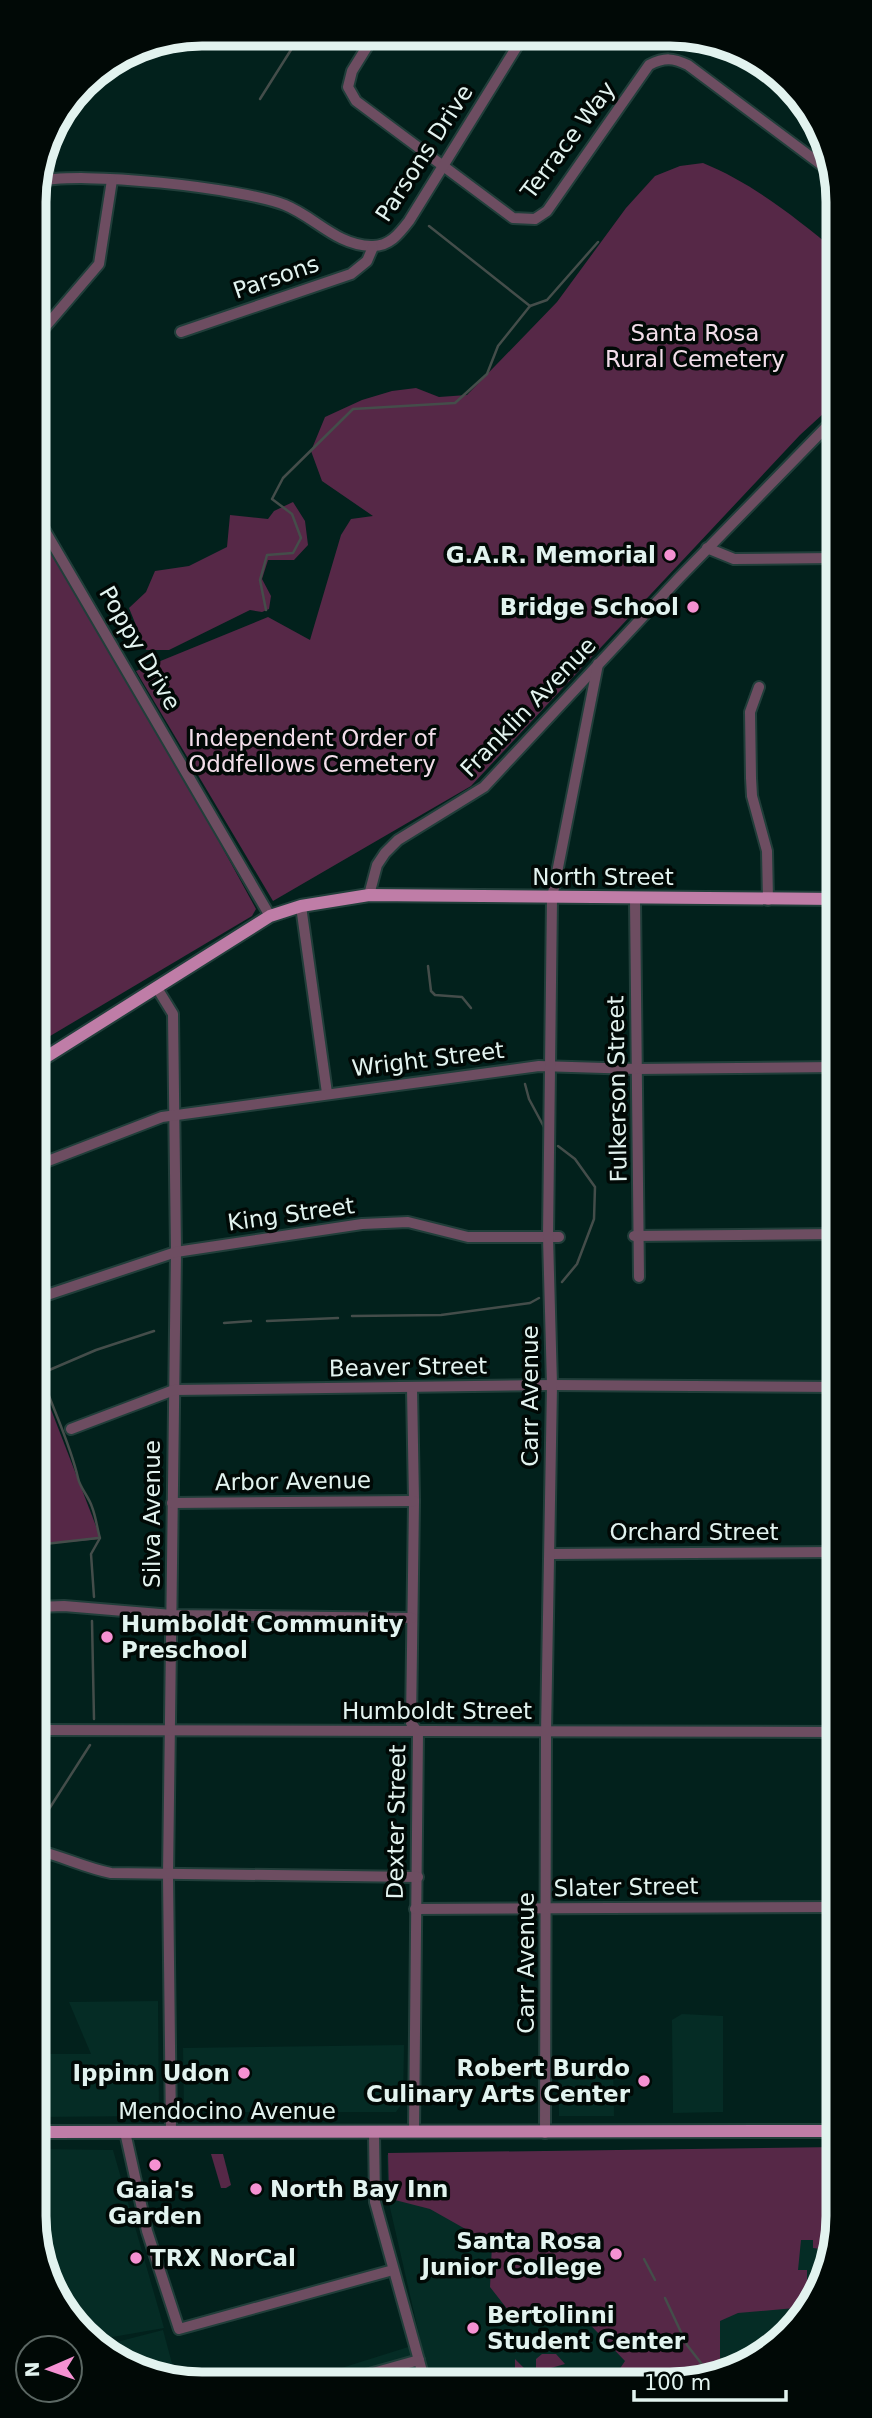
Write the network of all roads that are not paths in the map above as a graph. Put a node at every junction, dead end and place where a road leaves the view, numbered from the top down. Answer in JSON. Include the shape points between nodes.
{"nodes":[{"id":1,"x":368,"y":46,"type":"edge"},
{"id":2,"x":517,"y":46,"type":"edge"},
{"id":3,"x":443,"y":165,"type":"junction"},
{"id":4,"x":821,"y":165,"type":"edge"},
{"id":5,"x":48,"y":174,"type":"edge"},
{"id":6,"x":49,"y":178,"type":"joint"},
{"id":7,"x":112,"y":180,"type":"junction"},
{"id":8,"x":373,"y":247,"type":"junction"},
{"id":9,"x":46,"y":326,"type":"edge"},
{"id":10,"x":181,"y":332,"type":"dead end"},
{"id":11,"x":826,"y":427,"type":"edge"},
{"id":12,"x":46,"y":533,"type":"edge"},
{"id":13,"x":707,"y":548,"type":"junction"},
{"id":14,"x":826,"y":558,"type":"edge"},
{"id":15,"x":598,"y":664,"type":"junction"},
{"id":16,"x":759,"y":687,"type":"dead end"},
{"id":17,"x":369,"y":895,"type":"junction"},
{"id":18,"x":552,"y":898,"type":"junction"},
{"id":19,"x":826,"y":899,"type":"edge"},
{"id":20,"x":635,"y":900,"type":"junction"},
{"id":21,"x":768,"y":900,"type":"junction"},
{"id":22,"x":301,"y":906,"type":"junction"},
{"id":23,"x":270,"y":916,"type":"junction"},
{"id":24,"x":157,"y":988,"type":"junction"},
{"id":25,"x":46,"y":1057,"type":"edge"},
{"id":26,"x":550,"y":1065,"type":"junction"},
{"id":27,"x":826,"y":1068,"type":"edge"},
{"id":28,"x":637,"y":1069,"type":"junction"},
{"id":29,"x":327,"y":1093,"type":"junction"},
{"id":30,"x":173,"y":1116,"type":"junction"},
{"id":31,"x":46,"y":1162,"type":"edge"},
{"id":32,"x":826,"y":1234,"type":"edge"},
{"id":33,"x":636,"y":1236,"type":"junction"},
{"id":34,"x":553,"y":1237,"type":"junction"},
{"id":35,"x":176,"y":1252,"type":"junction"},
{"id":36,"x":639,"y":1277,"type":"dead end"},
{"id":37,"x":46,"y":1295,"type":"edge"},
{"id":38,"x":552,"y":1385,"type":"junction"},
{"id":39,"x":826,"y":1387,"type":"edge"},
{"id":40,"x":412,"y":1388,"type":"junction"},
{"id":41,"x":174,"y":1391,"type":"junction"},
{"id":42,"x":71,"y":1429,"type":"dead end"},
{"id":43,"x":414,"y":1500,"type":"junction"},
{"id":44,"x":172,"y":1503,"type":"junction"},
{"id":45,"x":826,"y":1552,"type":"edge"},
{"id":46,"x":551,"y":1554,"type":"junction"},
{"id":47,"x":46,"y":1607,"type":"edge"},
{"id":48,"x":172,"y":1615,"type":"junction"},
{"id":49,"x":412,"y":1618,"type":"junction"},
{"id":50,"x":46,"y":1730,"type":"edge"},
{"id":51,"x":170,"y":1730,"type":"junction"},
{"id":52,"x":418,"y":1732,"type":"junction"},
{"id":53,"x":826,"y":1732,"type":"edge"},
{"id":54,"x":546,"y":1733,"type":"junction"},
{"id":55,"x":46,"y":1853,"type":"edge"},
{"id":56,"x":168,"y":1876,"type":"junction"},
{"id":57,"x":418,"y":1877,"type":"junction"},
{"id":58,"x":826,"y":1908,"type":"edge"},
{"id":59,"x":415,"y":1909,"type":"junction"},
{"id":60,"x":547,"y":1909,"type":"junction"},
{"id":61,"x":171,"y":2130,"type":"junction"},
{"id":62,"x":826,"y":2131,"type":"edge"},
{"id":63,"x":46,"y":2132,"type":"edge"},
{"id":64,"x":125,"y":2132,"type":"junction"},
{"id":65,"x":414,"y":2132,"type":"junction"},
{"id":66,"x":374,"y":2133,"type":"junction"},
{"id":67,"x":545,"y":2133,"type":"junction"},
{"id":68,"x":393,"y":2270,"type":"junction"},
{"id":69,"x":419,"y":2360,"type":"junction"},
{"id":70,"x":376,"y":2372,"type":"edge"},
{"id":71,"x":422,"y":2372,"type":"edge"}],
"edges":[{"from":1,"to":3,"type":"street","name":"Terrace Way","via":[[348,87],[356,101]]},
{"from":2,"to":3,"type":"street","name":"Parsons Drive"},
{"from":3,"to":4,"type":"street","name":"Terrace Way","via":[[513,218],[534,219],[547,211],[649,65],[660,59],[688,65]]},
{"from":3,"to":8,"type":"street","name":"Parsons Drive","via":[[394,240]]},
{"from":5,"to":6,"type":"street"},
{"from":6,"to":7,"type":"street"},
{"from":7,"to":8,"type":"street","via":[[240,192],[268,199],[350,243]]},
{"from":7,"to":9,"type":"street","via":[[99,264]]},
{"from":8,"to":10,"type":"street","name":"Parsons","via":[[367,261],[351,274]]},
{"from":11,"to":13,"type":"street","name":"Franklin Avenue"},
{"from":12,"to":23,"type":"street","name":"Poppy Drive"},
{"from":13,"to":14,"type":"street","via":[[734,559]]},
{"from":13,"to":15,"type":"street","name":"Franklin Avenue"},
{"from":15,"to":17,"type":"street","name":"Franklin Avenue","via":[[484,787],[398,840],[385,853]]},
{"from":15,"to":18,"type":"street","name":"Carr Avenue"},
{"from":16,"to":21,"type":"street","via":[[750,712],[751,778],[767,851]]},
{"from":17,"to":18,"type":"main road","name":"North Street"},
{"from":17,"to":22,"type":"main road"},
{"from":18,"to":20,"type":"main road","name":"North Street"},
{"from":18,"to":26,"type":"street","name":"Carr Avenue"},
{"from":19,"to":21,"type":"main road","name":"North Street"},
{"from":20,"to":21,"type":"main road","name":"North Street"},
{"from":20,"to":28,"type":"street","name":"Fulkerson Street"},
{"from":22,"to":23,"type":"main road"},
{"from":22,"to":29,"type":"street"},
{"from":23,"to":24,"type":"main road"},
{"from":24,"to":25,"type":"main road"},
{"from":24,"to":30,"type":"street","name":"Silva Avenue","via":[[173,1014]]},
{"from":26,"to":28,"type":"street","name":"Wright Street"},
{"from":26,"to":29,"type":"street","name":"Wright Street"},
{"from":26,"to":34,"type":"street","name":"Carr Avenue"},
{"from":27,"to":28,"type":"street","name":"Wright Street"},
{"from":28,"to":33,"type":"street","name":"Fulkerson Street"},
{"from":29,"to":30,"type":"street","name":"Wright Street"},
{"from":30,"to":31,"type":"street","name":"Wright Street"},
{"from":30,"to":35,"type":"street","name":"Silva Avenue"},
{"from":32,"to":33,"type":"street"},
{"from":33,"to":36,"type":"street","name":"Fulkerson Street"},
{"from":34,"to":35,"type":"street","name":"King Street","via":[[467,1237],[408,1222],[362,1224]]},
{"from":34,"to":38,"type":"street","name":"Carr Avenue"},
{"from":35,"to":37,"type":"street","name":"King Street"},
{"from":35,"to":41,"type":"street","name":"Silva Avenue"},
{"from":38,"to":39,"type":"street","name":"Beaver Street"},
{"from":38,"to":40,"type":"street","name":"Beaver Street"},
{"from":38,"to":46,"type":"street","name":"Carr Avenue"},
{"from":40,"to":41,"type":"street","name":"Beaver Street"},
{"from":40,"to":43,"type":"street","name":"Dexter Street"},
{"from":41,"to":42,"type":"street","name":"Beaver Street"},
{"from":41,"to":44,"type":"street","name":"Silva Avenue"},
{"from":43,"to":44,"type":"street","name":"Arbor Avenue"},
{"from":43,"to":49,"type":"street","name":"Dexter Street"},
{"from":44,"to":48,"type":"street","name":"Silva Avenue"},
{"from":45,"to":46,"type":"street","name":"Orchard Street"},
{"from":46,"to":54,"type":"street","name":"Carr Avenue"},
{"from":47,"to":48,"type":"street"},
{"from":48,"to":49,"type":"street"},
{"from":48,"to":51,"type":"street","name":"Silva Avenue"},
{"from":49,"to":52,"type":"street","name":"Dexter Street","via":[[411,1723]]},
{"from":50,"to":51,"type":"street","name":"Humboldt Street"},
{"from":51,"to":52,"type":"street","name":"Humboldt Street"},
{"from":51,"to":56,"type":"street","name":"Silva Avenue"},
{"from":52,"to":54,"type":"street","name":"Humboldt Street"},
{"from":52,"to":57,"type":"street","name":"Dexter Street"},
{"from":53,"to":54,"type":"street","name":"Humboldt Street"},
{"from":54,"to":60,"type":"street","name":"Carr Avenue"},
{"from":55,"to":56,"type":"street","via":[[97,1870]]},
{"from":56,"to":57,"type":"street"},
{"from":56,"to":61,"type":"street","name":"Silva Avenue"},
{"from":57,"to":59,"type":"street","name":"Dexter Street"},
{"from":58,"to":60,"type":"street","name":"Slater Street"},
{"from":59,"to":60,"type":"street","name":"Slater Street"},
{"from":59,"to":65,"type":"street","name":"Dexter Street"},
{"from":60,"to":67,"type":"street","name":"Carr Avenue"},
{"from":61,"to":64,"type":"main road","name":"Mendocino Avenue"},
{"from":61,"to":66,"type":"main road","name":"Mendocino Avenue"},
{"from":62,"to":67,"type":"main road","name":"Mendocino Avenue"},
{"from":63,"to":64,"type":"main road","name":"Mendocino Avenue"},
{"from":64,"to":68,"type":"street","via":[[148,2231],[179,2329]]},
{"from":65,"to":66,"type":"main road","name":"Mendocino Avenue"},
{"from":65,"to":67,"type":"main road","name":"Mendocino Avenue"},
{"from":66,"to":68,"type":"street","via":[[375,2203]]},
{"from":68,"to":69,"type":"street"},
{"from":69,"to":70,"type":"street"},
{"from":69,"to":71,"type":"street"}]}
